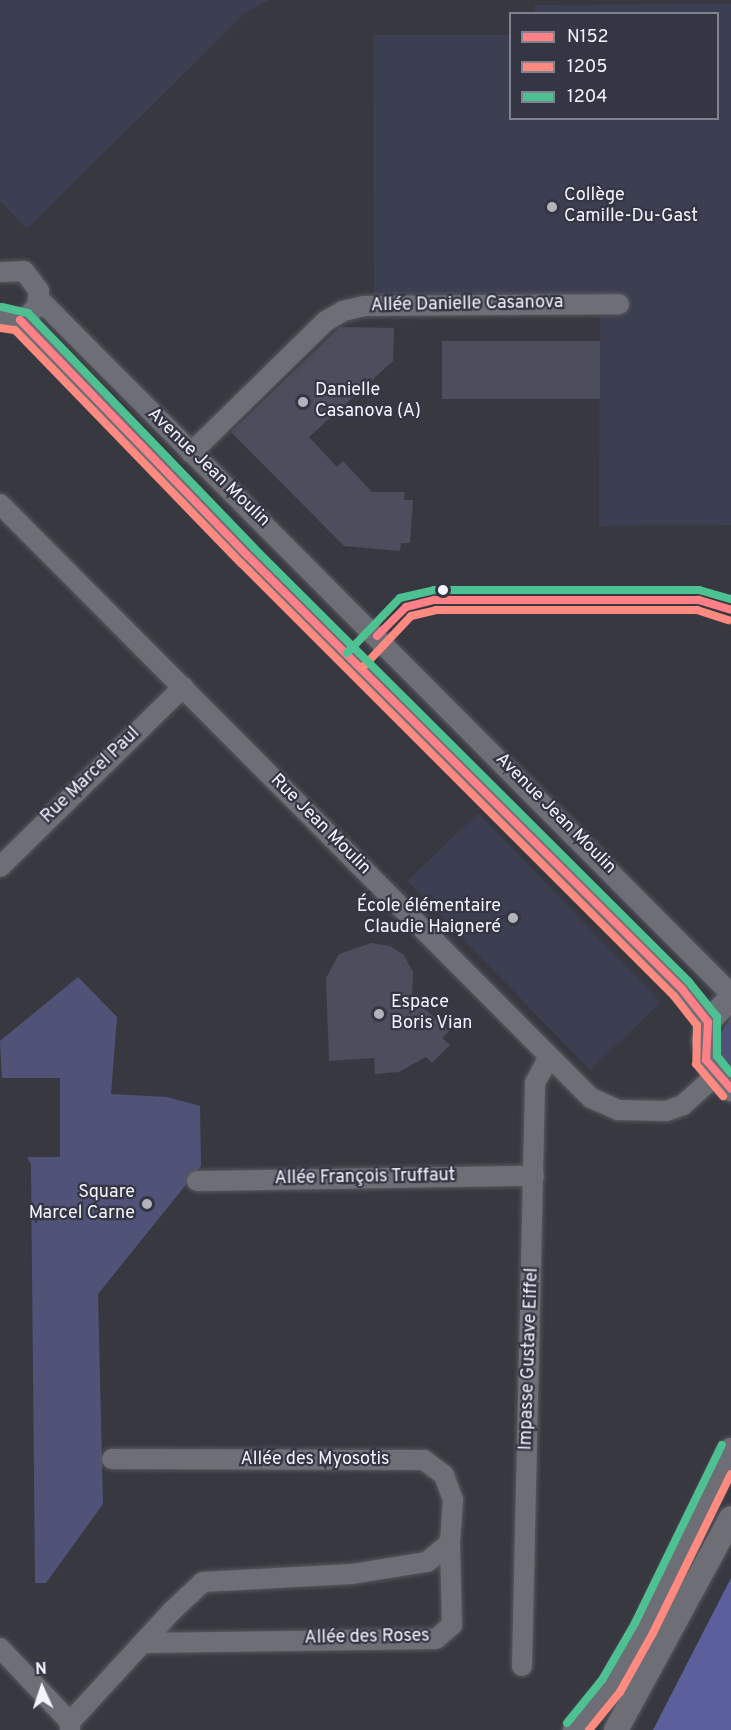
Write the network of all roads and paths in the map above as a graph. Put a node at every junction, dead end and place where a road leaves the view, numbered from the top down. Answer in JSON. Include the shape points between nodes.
{"nodes":[{"id":1,"x":2,"y":268,"type":"edge"},
{"id":2,"x":39,"y":299,"type":"junction"},
{"id":3,"x":619,"y":304,"type":"dead end"},
{"id":4,"x":0,"y":317,"type":"edge"},
{"id":5,"x":20,"y":320,"type":"junction"},
{"id":6,"x":191,"y":453,"type":"junction"},
{"id":7,"x":0,"y":504,"type":"edge"},
{"id":8,"x":377,"y":636,"type":"junction"},
{"id":9,"x":355,"y":660,"type":"junction"},
{"id":10,"x":183,"y":687,"type":"junction"},
{"id":11,"x":0,"y":867,"type":"edge"},
{"id":12,"x":731,"y":996,"type":"edge"},
{"id":13,"x":708,"y":1023,"type":"junction"},
{"id":14,"x":549,"y":1057,"type":"junction"},
{"id":15,"x":723,"y":1082,"type":"edge"},
{"id":16,"x":534,"y":1176,"type":"junction"},
{"id":17,"x":196,"y":1180,"type":"dead end"},
{"id":18,"x":731,"y":1450,"type":"edge"},
{"id":19,"x":112,"y":1459,"type":"dead end"},
{"id":20,"x":731,"y":1518,"type":"edge"},
{"id":21,"x":450,"y":1543,"type":"junction"},
{"id":22,"x":145,"y":1643,"type":"junction"},
{"id":23,"x":0,"y":1648,"type":"edge"},
{"id":24,"x":522,"y":1666,"type":"dead end"},
{"id":25,"x":70,"y":1726,"type":"edge"},
{"id":26,"x":575,"y":1730,"type":"edge"},
{"id":27,"x":616,"y":1730,"type":"edge"}],
"edges":[{"from":1,"to":2,"type":"street","name":"Avenue Jean Moulin","via":[[32,276]]},
{"from":2,"to":5,"type":"street","via":[[32,312]]},
{"from":2,"to":6,"type":"street","name":"Avenue Jean Moulin"},
{"from":3,"to":6,"type":"street","name":"Allée Danielle Casanova","via":[[364,306],[343,311],[326,321]]},
{"from":4,"to":5,"type":"street"},
{"from":5,"to":9,"type":"street","name":"Avenue Jean Moulin"},
{"from":6,"to":8,"type":"street","name":"Avenue Jean Moulin"},
{"from":7,"to":10,"type":"street","name":"Rue Jean Moulin"},
{"from":8,"to":9,"type":"street"},
{"from":8,"to":12,"type":"street","name":"Avenue Jean Moulin"},
{"from":9,"to":13,"type":"street","name":"Avenue Jean Moulin","via":[[682,989]]},
{"from":10,"to":11,"type":"street","name":"Rue Marcel Paul"},
{"from":10,"to":14,"type":"street","name":"Rue Jean Moulin"},
{"from":12,"to":13,"type":"street"},
{"from":13,"to":15,"type":"street","via":[[704,1041]]},
{"from":14,"to":15,"type":"street","name":"Rue Jean Moulin","via":[[591,1098],[618,1110],[676,1107]]},
{"from":14,"to":16,"type":"street","name":"Impasse Gustave Eiffel","via":[[535,1083]]},
{"from":16,"to":17,"type":"street","name":"Allée François Truffaut"},
{"from":16,"to":24,"type":"street","name":"Impasse Gustave Eiffel"},
{"from":18,"to":26,"type":"street","via":[[644,1628],[611,1686]]},
{"from":19,"to":21,"type":"street","name":"Allée des Myosotis","via":[[424,1460],[444,1475],[453,1500]]},
{"from":20,"to":27,"type":"street"},
{"from":21,"to":22,"type":"street","via":[[427,1562],[352,1574],[203,1582]]},
{"from":21,"to":22,"type":"street","name":"Allée des Roses","via":[[452,1625],[436,1639]]},
{"from":22,"to":25,"type":"street"},
{"from":23,"to":25,"type":"street"}]}
